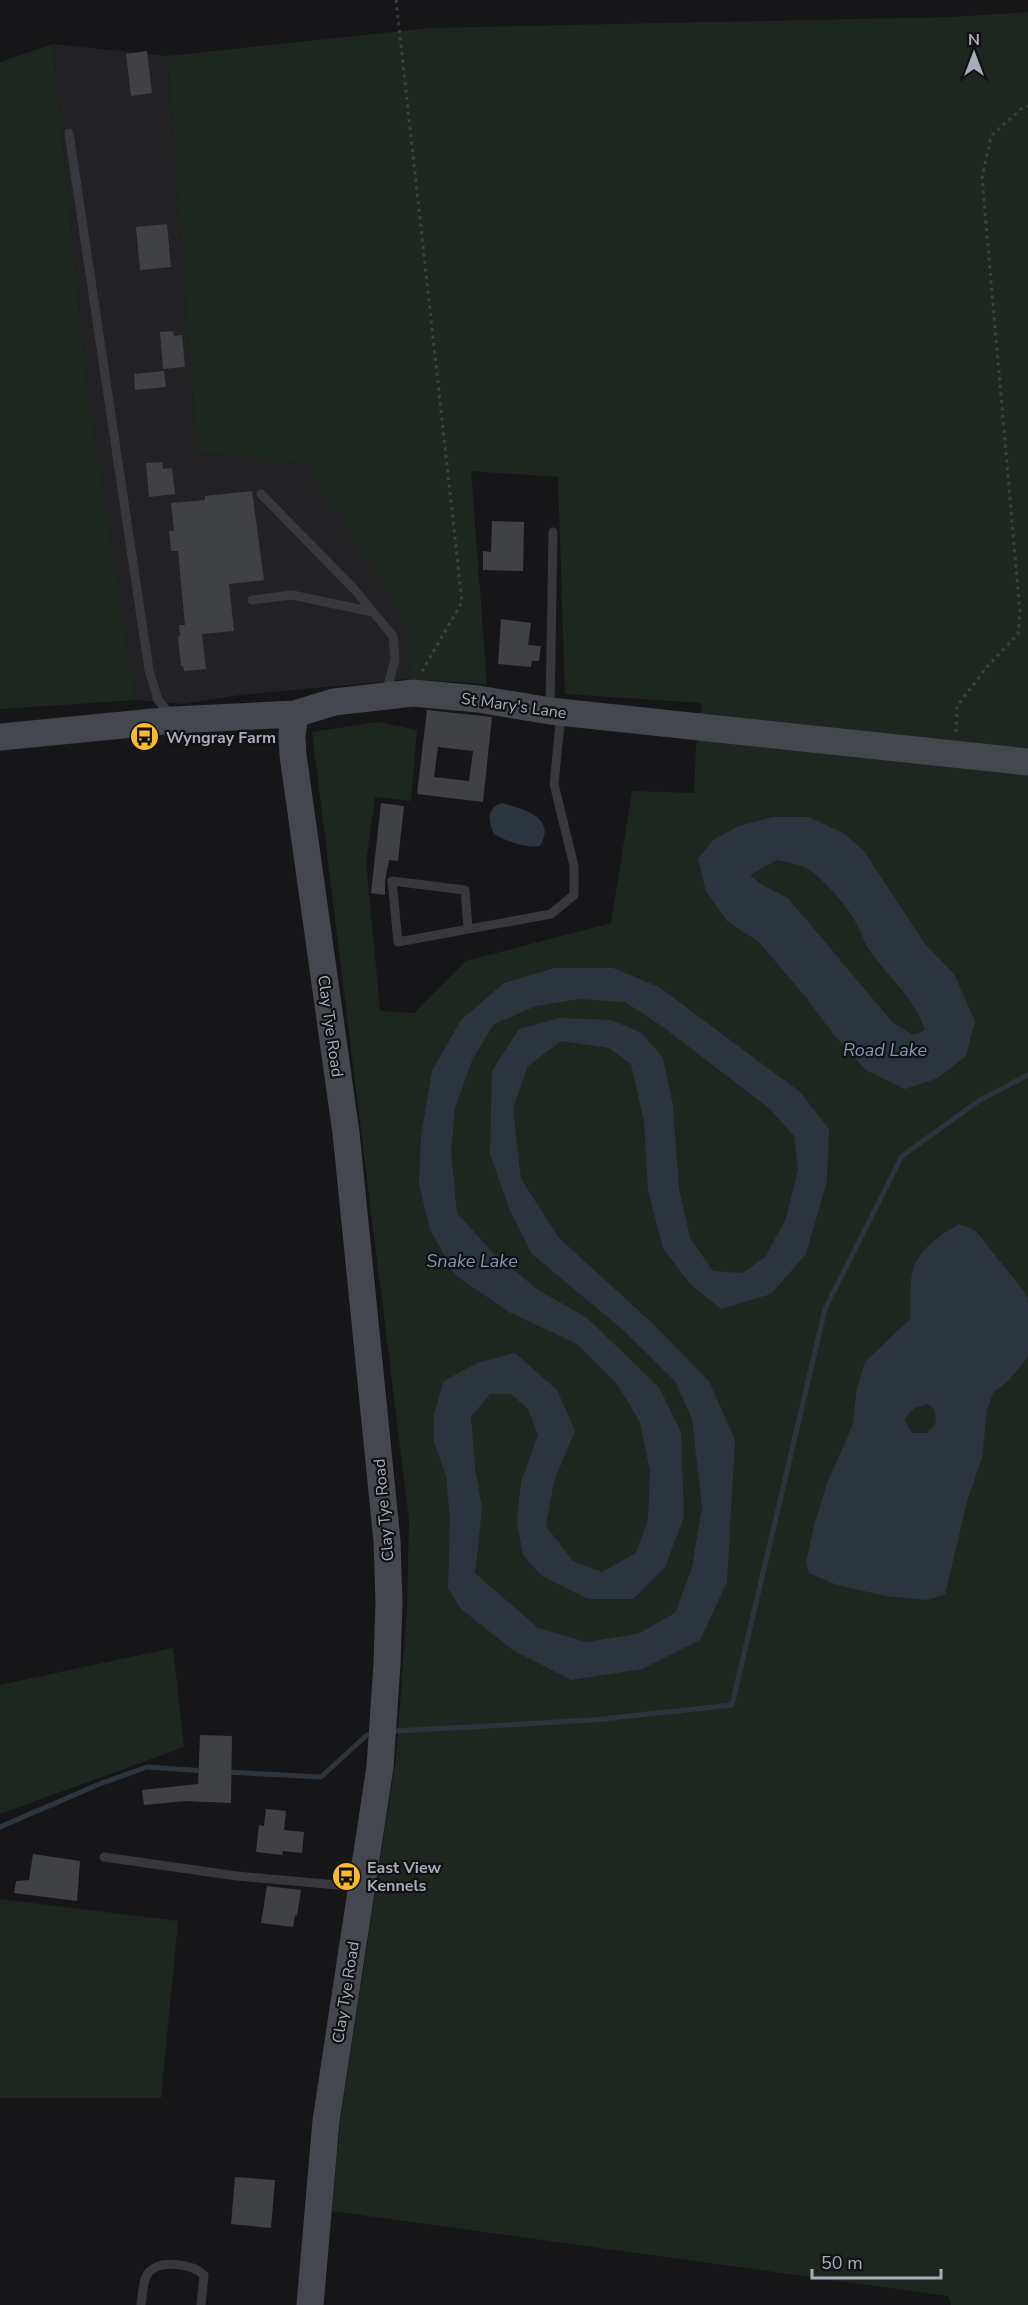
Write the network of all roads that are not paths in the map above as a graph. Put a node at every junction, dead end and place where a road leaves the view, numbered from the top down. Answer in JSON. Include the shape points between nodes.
{"nodes":[{"id":1,"x":69,"y":133,"type":"dead end"},
{"id":2,"x":261,"y":494,"type":"dead end"},
{"id":3,"x":553,"y":532,"type":"dead end"},
{"id":4,"x":252,"y":600,"type":"dead end"},
{"id":5,"x":373,"y":612,"type":"junction"},
{"id":6,"x":385,"y":695,"type":"junction"},
{"id":7,"x":556,"y":711,"type":"junction"},
{"id":8,"x":295,"y":714,"type":"junction"},
{"id":9,"x":174,"y":720,"type":"junction"},
{"id":10,"x":0,"y":737,"type":"edge"},
{"id":11,"x":1028,"y":762,"type":"edge"},
{"id":12,"x":468,"y":929,"type":"junction"},
{"id":13,"x":104,"y":1857,"type":"dead end"},
{"id":14,"x":361,"y":1888,"type":"junction"},
{"id":15,"x":141,"y":2305,"type":"edge"},
{"id":16,"x":201,"y":2305,"type":"edge"},
{"id":17,"x":310,"y":2305,"type":"edge"}],
"edges":[{"from":1,"to":9,"type":"lane","via":[[149,670],[158,700]]},
{"from":2,"to":5,"type":"lane"},
{"from":3,"to":7,"type":"lane"},
{"from":4,"to":5,"type":"lane","via":[[292,595]]},
{"from":5,"to":6,"type":"lane","via":[[393,636],[395,660]]},
{"from":6,"to":7,"type":"main road","name":"St Mary's Lane","via":[[413,693],[478,699]]},
{"from":6,"to":8,"type":"main road","name":"St Mary's Lane","via":[[334,702]]},
{"from":7,"to":11,"type":"main road","name":"St Mary's Lane"},
{"from":7,"to":12,"type":"lane","via":[[554,784],[574,866],[574,895],[551,914]]},
{"from":8,"to":9,"type":"main road","name":"St Mary's Lane"},
{"from":8,"to":14,"type":"main road","name":"Clay Tye Road","via":[[293,755],[346,1133],[387,1541],[389,1602],[380,1767]]},
{"from":9,"to":10,"type":"main road","name":"St Mary's Lane"},
{"from":12,"to":12,"type":"lane","via":[[398,942],[392,881],[465,890]]},
{"from":13,"to":14,"type":"lane"},
{"from":14,"to":17,"type":"main road","name":"Clay Tye Road","via":[[326,2121]]},
{"from":15,"to":16,"type":"lane","via":[[144,2280],[159,2265],[193,2266],[204,2275]]}]}
